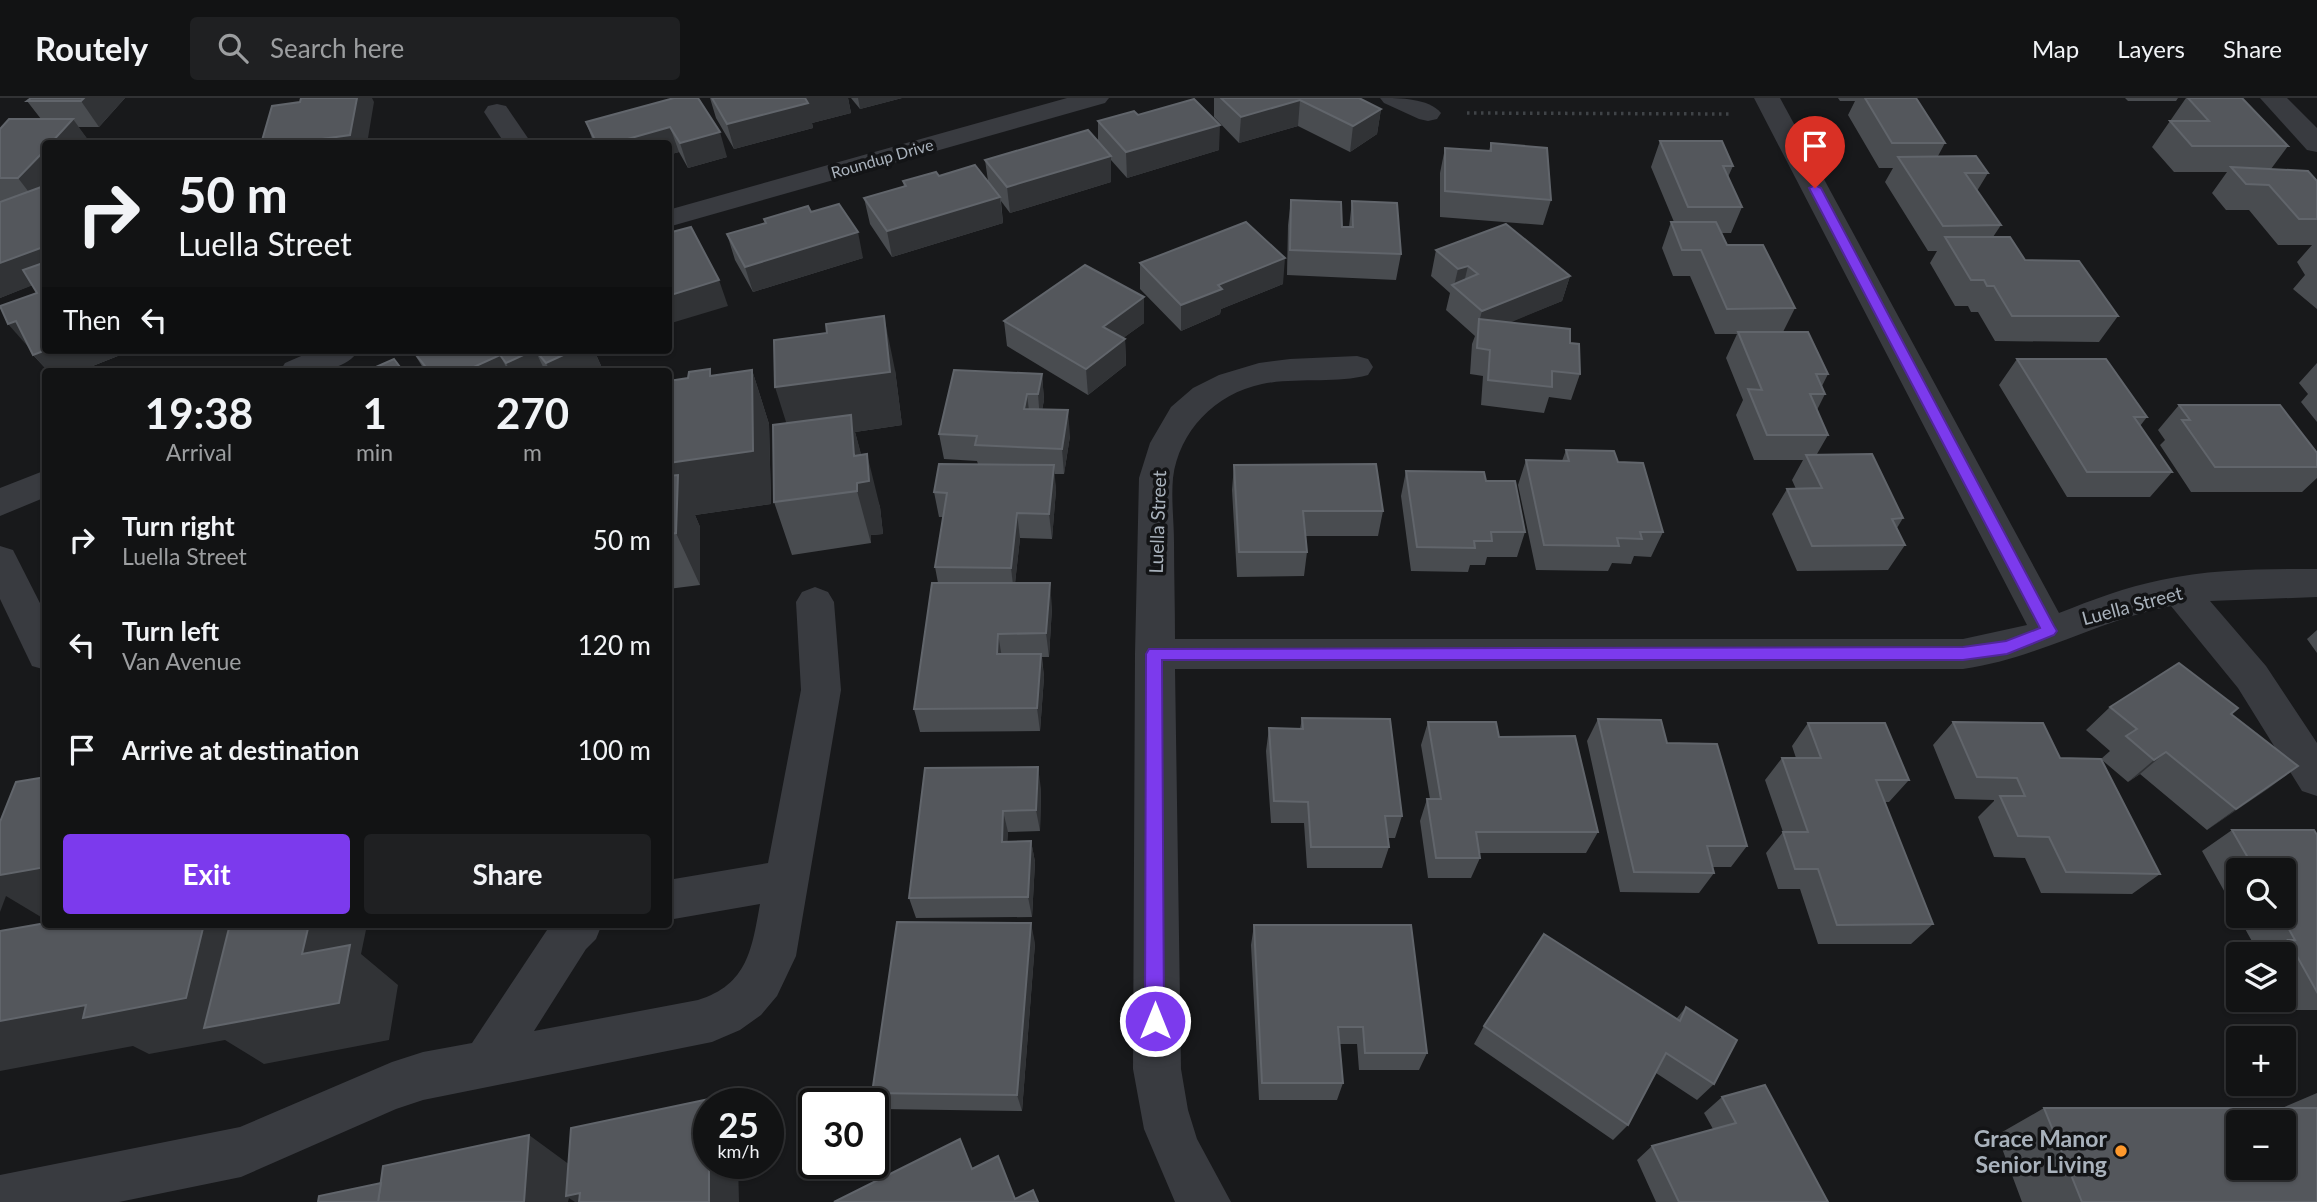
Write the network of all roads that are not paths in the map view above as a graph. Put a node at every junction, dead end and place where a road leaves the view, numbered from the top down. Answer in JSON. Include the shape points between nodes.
{"nodes":[{"id":1,"x":1096,"y":98,"type":"edge"},
{"id":2,"x":1393,"y":98,"type":"edge"},
{"id":3,"x":2273,"y":98,"type":"edge"},
{"id":4,"x":1044,"y":104,"type":"edge"},
{"id":5,"x":1772,"y":106,"type":"edge"},
{"id":6,"x":497,"y":112,"type":"dead end"},
{"id":7,"x":1428,"y":113,"type":"road end"},
{"id":8,"x":516,"y":140,"type":"edge"},
{"id":9,"x":2317,"y":144,"type":"edge"},
{"id":10,"x":672,"y":218,"type":"edge"},
{"id":11,"x":335,"y":354,"type":"edge"},
{"id":12,"x":1357,"y":367,"type":"dead end"},
{"id":13,"x":303,"y":368,"type":"edge"},
{"id":14,"x":42,"y":484,"type":"edge"},
{"id":15,"x":0,"y":503,"type":"edge"},
{"id":16,"x":0,"y":560,"type":"edge"},
{"id":17,"x":2317,"y":583,"type":"edge"},
{"id":18,"x":2180,"y":591,"type":"junction"},
{"id":19,"x":816,"y":602,"type":"dead end"},
{"id":20,"x":2049,"y":631,"type":"junction"},
{"id":21,"x":42,"y":647,"type":"edge"},
{"id":22,"x":1154,"y":654,"type":"junction"},
{"id":23,"x":2317,"y":778,"type":"edge"},
{"id":24,"x":787,"y":880,"type":"junction"},
{"id":25,"x":672,"y":899,"type":"edge"},
{"id":26,"x":576,"y":928,"type":"edge"},
{"id":27,"x":486,"y":1064,"type":"junction"},
{"id":28,"x":0,"y":1201,"type":"edge"},
{"id":29,"x":1205,"y":1202,"type":"edge"}],
"edges":[{"from":1,"to":4,"type":"street","name":"Roundup Drive"},
{"from":2,"to":7,"type":"street"},
{"from":3,"to":9,"type":"street"},
{"from":4,"to":10,"type":"street","name":"Roundup Drive"},
{"from":5,"to":20,"type":"street"},
{"from":6,"to":8,"type":"street"},
{"from":11,"to":13,"type":"street"},
{"from":12,"to":22,"type":"street","name":"Luella Street","via":[[1302,367],[1256,374],[1203,397],[1184,414],[1170,434],[1156,478]]},
{"from":14,"to":15,"type":"street"},
{"from":16,"to":21,"type":"street"},
{"from":17,"to":18,"type":"street","name":"Luella Street"},
{"from":18,"to":20,"type":"street","name":"Luella Street","via":[[2144,598]]},
{"from":18,"to":23,"type":"street","via":[[2252,677]]},
{"from":19,"to":24,"type":"street","via":[[821,690]]},
{"from":20,"to":22,"type":"street","name":"Luella Street","via":[[2007,648],[1963,654]]},
{"from":22,"to":29,"type":"street","name":"Luella Street","via":[[1158,1091],[1169,1137],[1186,1176]]},
{"from":24,"to":25,"type":"street"},
{"from":24,"to":27,"type":"street","via":[[773,956],[765,976],[738,1007],[698,1023]]},
{"from":26,"to":27,"type":"street"},
{"from":27,"to":28,"type":"street","via":[[411,1079],[232,1154]]}]}
